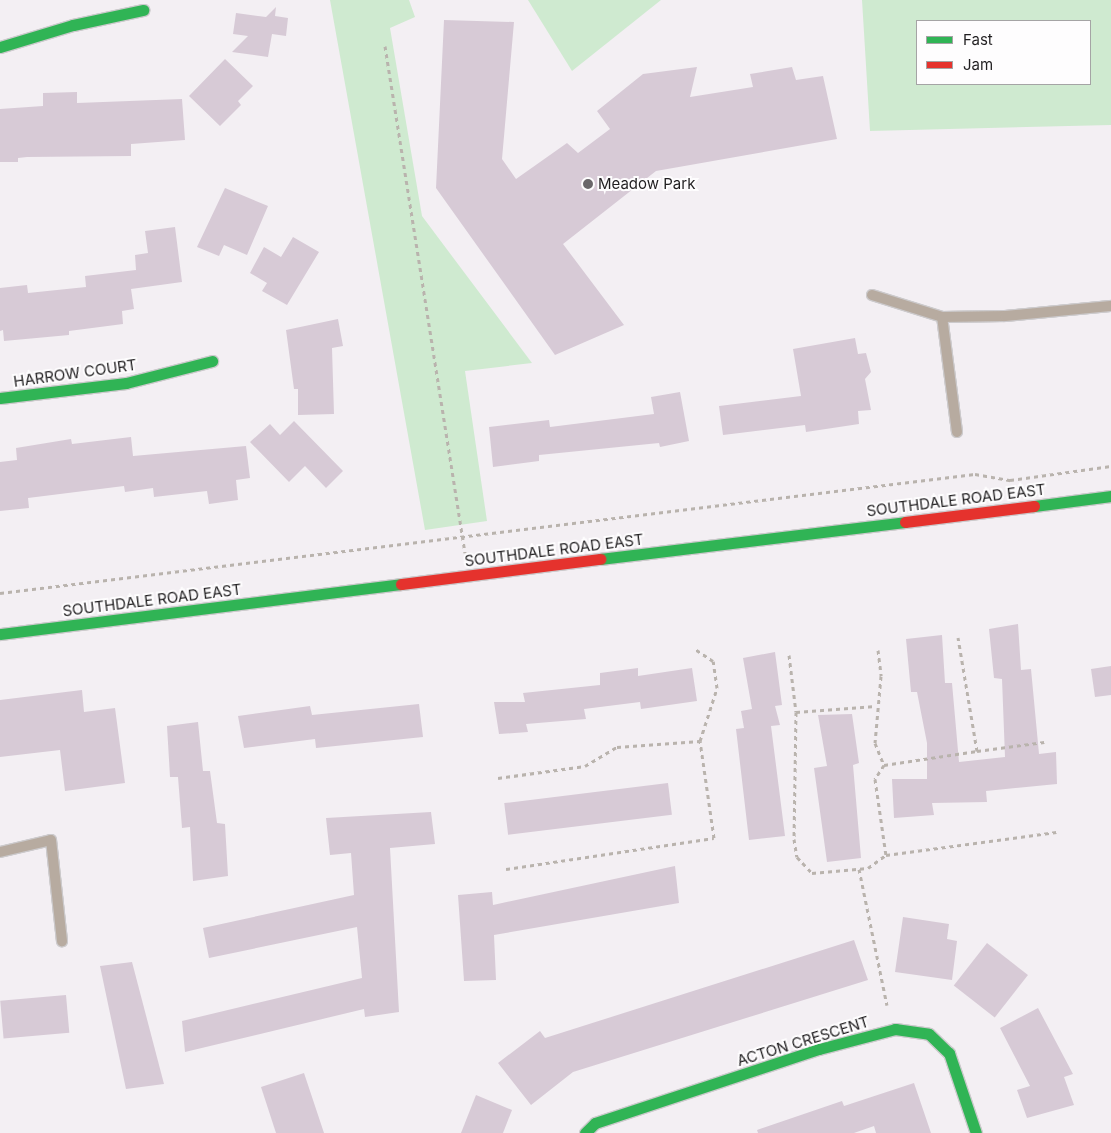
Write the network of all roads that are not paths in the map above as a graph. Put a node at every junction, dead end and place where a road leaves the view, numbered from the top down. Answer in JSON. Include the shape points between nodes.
{"nodes":[{"id":1,"x":144,"y":10,"type":"dead end"},
{"id":2,"x":0,"y":47,"type":"edge"},
{"id":3,"x":872,"y":295,"type":"dead end"},
{"id":4,"x":1111,"y":306,"type":"edge"},
{"id":5,"x":942,"y":317,"type":"junction"},
{"id":6,"x":212,"y":360,"type":"dead end"},
{"id":7,"x":0,"y":398,"type":"edge"},
{"id":8,"x":957,"y":432,"type":"dead end"},
{"id":9,"x":1111,"y":496,"type":"edge"},
{"id":10,"x":0,"y":634,"type":"edge"},
{"id":11,"x":0,"y":852,"type":"edge"},
{"id":12,"x":62,"y":941,"type":"dead end"},
{"id":13,"x":585,"y":1133,"type":"edge"},
{"id":14,"x":976,"y":1133,"type":"edge"}],
"edges":[{"from":1,"to":2,"type":"main road","via":[[73,25]]},
{"from":3,"to":5,"type":"lane"},
{"from":4,"to":5,"type":"lane","via":[[1005,316]]},
{"from":5,"to":8,"type":"lane"},
{"from":6,"to":7,"type":"main road","name":"HARROW COURT","via":[[126,383]]},
{"from":9,"to":10,"type":"main road","name":"SOUTHDALE ROAD EAST"},
{"from":11,"to":12,"type":"lane","via":[[51,840]]},
{"from":13,"to":14,"type":"main road","name":"ACTON CRESCENT","via":[[605,1120],[819,1049],[895,1029],[928,1034],[949,1052]]}]}
